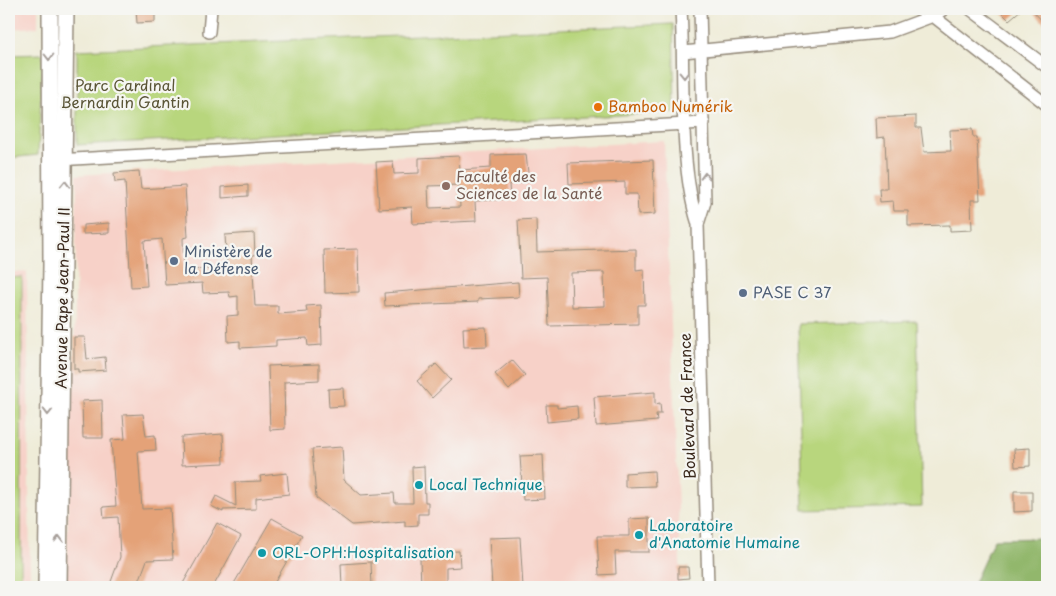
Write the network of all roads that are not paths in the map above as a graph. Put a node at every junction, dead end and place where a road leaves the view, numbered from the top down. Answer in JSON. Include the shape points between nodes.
{"nodes":[{"id":1,"x":50,"y":9,"type":"edge"},
{"id":2,"x":66,"y":9,"type":"edge"},
{"id":3,"x":211,"y":9,"type":"edge"},
{"id":4,"x":681,"y":9,"type":"edge"},
{"id":5,"x":700,"y":9,"type":"edge"},
{"id":6,"x":944,"y":9,"type":"edge"},
{"id":7,"x":970,"y":9,"type":"edge"},
{"id":8,"x":933,"y":16,"type":"junction"},
{"id":9,"x":209,"y":32,"type":"dead end"},
{"id":10,"x":700,"y":51,"type":"junction"},
{"id":11,"x":684,"y":52,"type":"junction"},
{"id":12,"x":1047,"y":66,"type":"edge"},
{"id":13,"x":1047,"y":105,"type":"edge"},
{"id":14,"x":704,"y":123,"type":"junction"},
{"id":15,"x":685,"y":124,"type":"junction"},
{"id":16,"x":50,"y":160,"type":"junction"},
{"id":17,"x":65,"y":160,"type":"junction"},
{"id":18,"x":698,"y":224,"type":"junction"},
{"id":19,"x":46,"y":587,"type":"edge"},
{"id":20,"x":59,"y":587,"type":"edge"},
{"id":21,"x":708,"y":587,"type":"edge"}],
"edges":[{"from":1,"to":16,"type":"main road","name":"Avenue Pape Jean-Paul II","one_way":true},
{"from":2,"to":17,"type":"main road","name":"Avenue Pape Jean-Paul II"},
{"from":3,"to":9,"type":"street"},
{"from":4,"to":11,"type":"street","name":"Boulevard de France"},
{"from":5,"to":10,"type":"street","name":"Boulevard de France"},
{"from":6,"to":8,"type":"street"},
{"from":7,"to":12,"type":"street"},
{"from":8,"to":10,"type":"street","via":[[890,32]]},
{"from":8,"to":13,"type":"street"},
{"from":10,"to":11,"type":"street"},
{"from":10,"to":14,"type":"street","name":"Boulevard de France"},
{"from":11,"to":15,"type":"street","name":"Boulevard de France","one_way":true},
{"from":14,"to":15,"type":"street"},
{"from":18,"to":14,"type":"street","name":"Boulevard de France","one_way":true,"via":[[705,202]]},
{"from":15,"to":17,"type":"street"},
{"from":15,"to":18,"type":"street","name":"Boulevard de France","via":[[690,201]]},
{"from":16,"to":17,"type":"street"},
{"from":16,"to":19,"type":"main road","name":"Avenue Pape Jean-Paul II","one_way":true},
{"from":20,"to":17,"type":"main road","name":"Avenue Pape Jean-Paul II","one_way":true},
{"from":18,"to":21,"type":"street","name":"Boulevard de France"}]}
